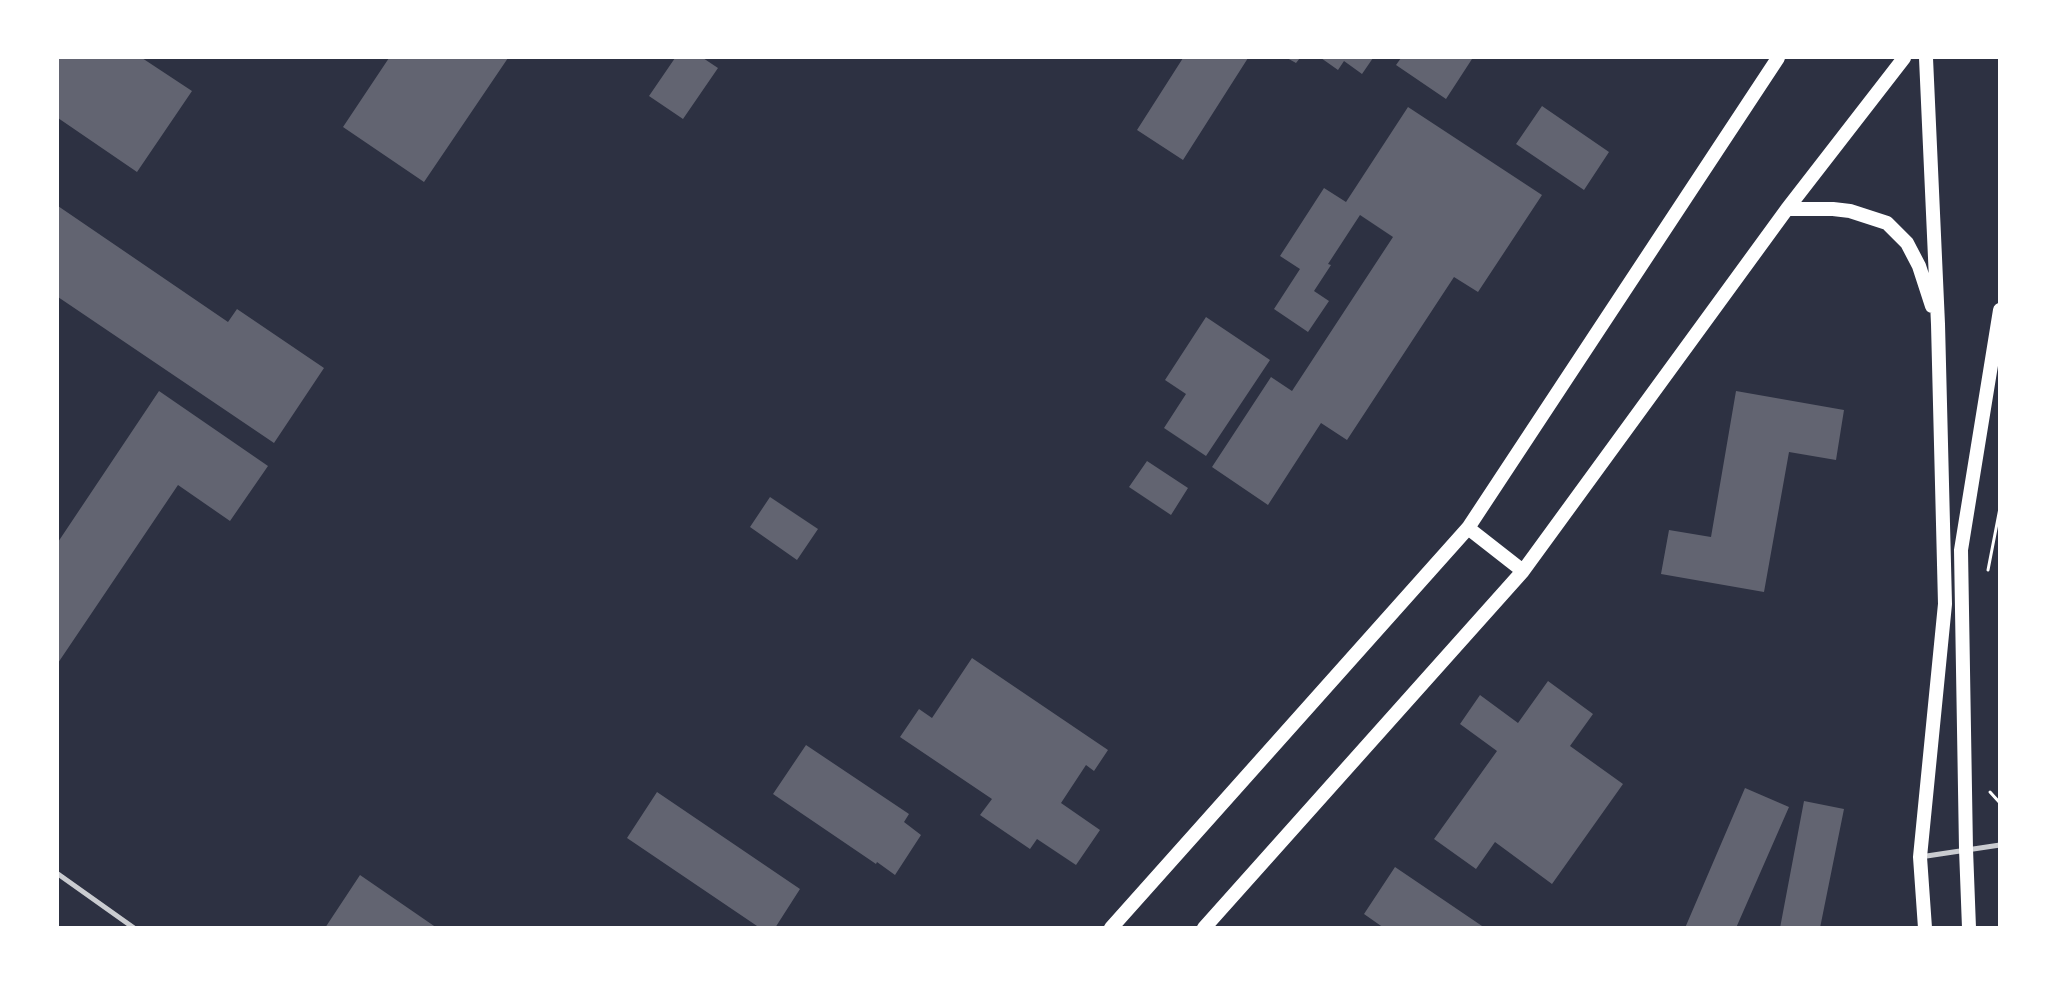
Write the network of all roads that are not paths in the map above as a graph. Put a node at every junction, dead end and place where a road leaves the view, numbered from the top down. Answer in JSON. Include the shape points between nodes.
{"nodes":[{"id":1,"x":1778,"y":58,"type":"edge"},
{"id":2,"x":1904,"y":58,"type":"edge"},
{"id":3,"x":1926,"y":58,"type":"edge"},
{"id":4,"x":1787,"y":209,"type":"junction"},
{"id":5,"x":2000,"y":310,"type":"edge"},
{"id":6,"x":1938,"y":324,"type":"junction"},
{"id":7,"x":1468,"y":528,"type":"junction"},
{"id":8,"x":1523,"y":571,"type":"junction"},
{"id":9,"x":2000,"y":845,"type":"edge"},
{"id":10,"x":1966,"y":849,"type":"junction"},
{"id":11,"x":1920,"y":857,"type":"junction"},
{"id":12,"x":58,"y":874,"type":"edge"},
{"id":13,"x":134,"y":928,"type":"edge"},
{"id":14,"x":1111,"y":928,"type":"edge"},
{"id":15,"x":1204,"y":928,"type":"edge"},
{"id":16,"x":1925,"y":928,"type":"edge"},
{"id":17,"x":1969,"y":928,"type":"edge"}],
"edges":[{"from":1,"to":7,"type":"highway"},
{"from":2,"to":4,"type":"highway"},
{"from":3,"to":6,"type":"highway"},
{"from":4,"to":6,"type":"highway","via":[[1850,210],[1887,223],[1907,243],[1919,266]]},
{"from":4,"to":8,"type":"highway"},
{"from":5,"to":10,"type":"highway","via":[[1961,550]]},
{"from":6,"to":11,"type":"highway","via":[[1945,604]]},
{"from":7,"to":8,"type":"highway"},
{"from":7,"to":14,"type":"highway"},
{"from":8,"to":15,"type":"highway"},
{"from":9,"to":10,"type":"street"},
{"from":10,"to":11,"type":"street"},
{"from":10,"to":17,"type":"highway"},
{"from":11,"to":16,"type":"highway"},
{"from":12,"to":13,"type":"street"}]}
